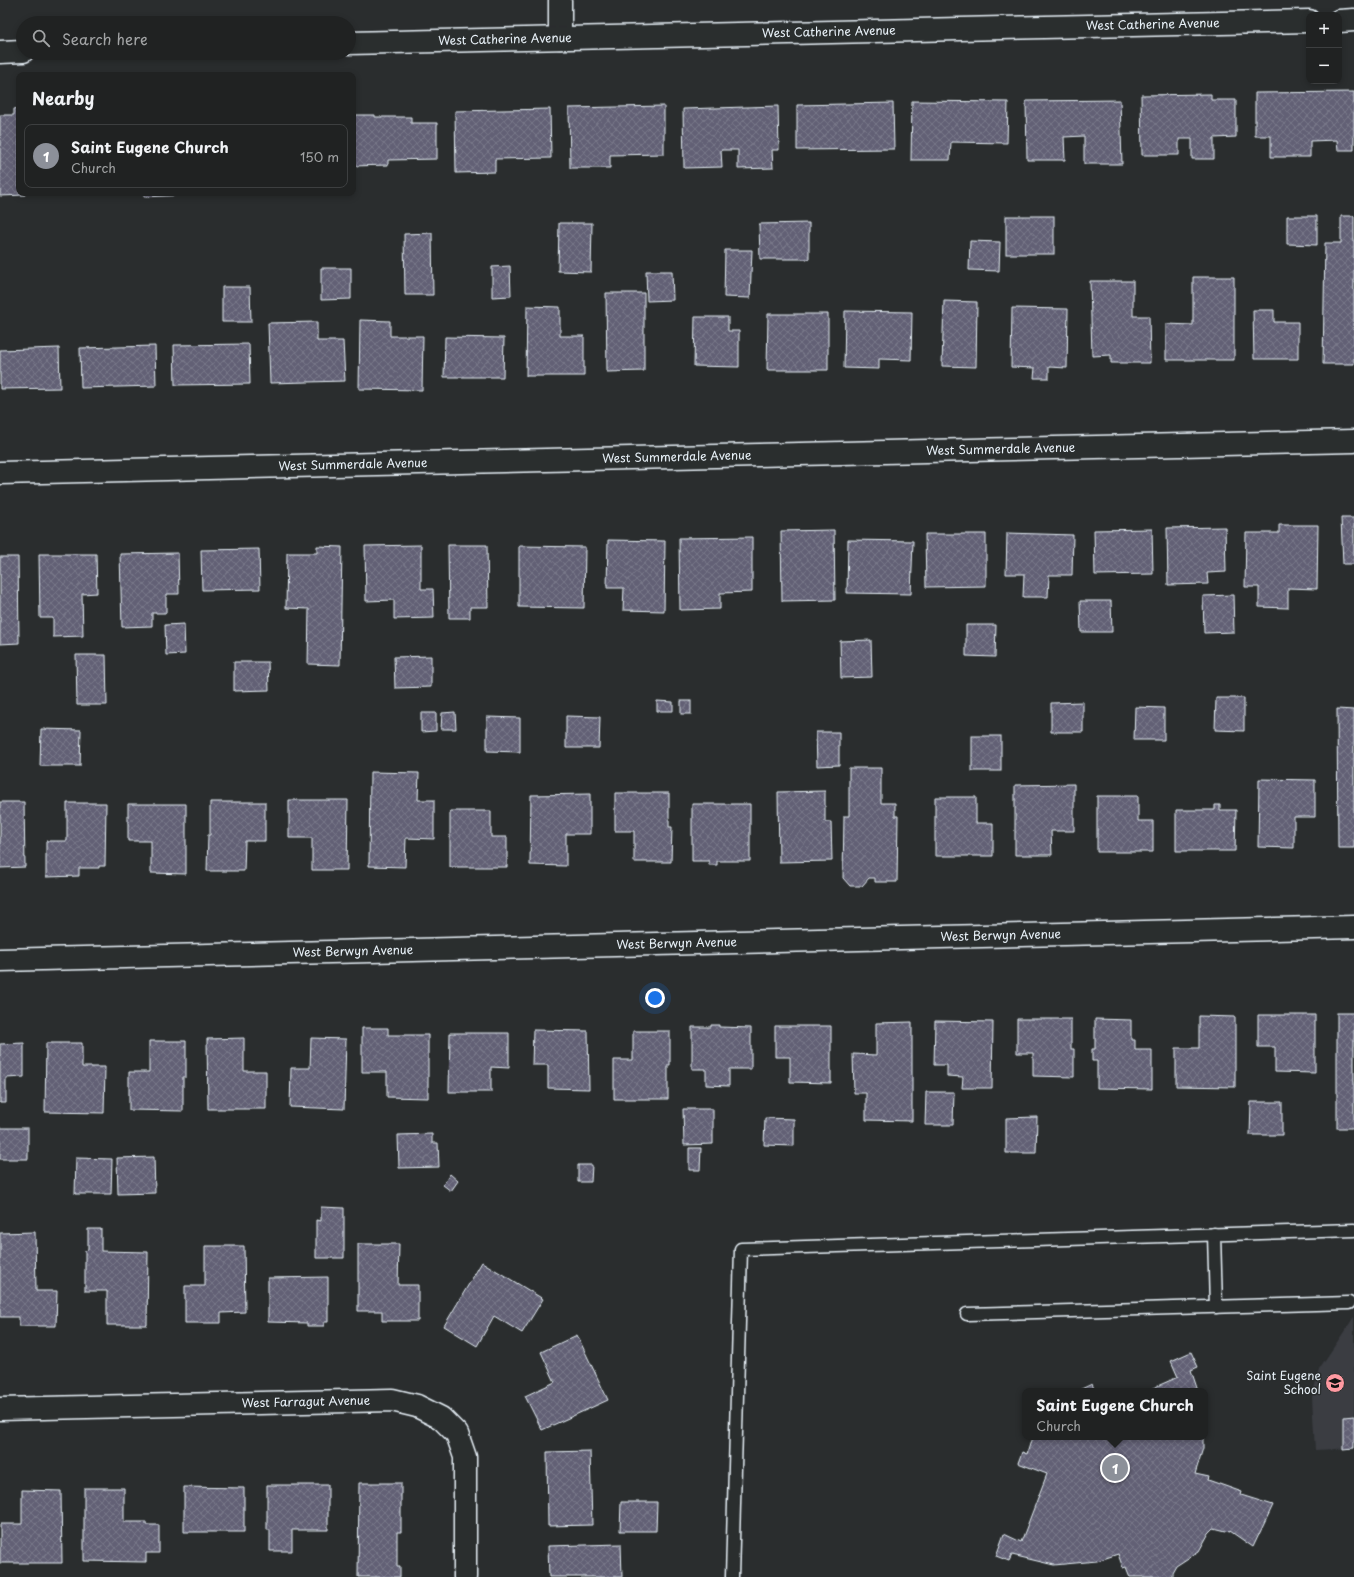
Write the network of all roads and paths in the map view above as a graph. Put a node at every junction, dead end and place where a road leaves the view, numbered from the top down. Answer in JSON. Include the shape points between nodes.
{"nodes":[{"id":1,"x":560,"y":0,"type":"edge"},
{"id":2,"x":1354,"y":20,"type":"edge"},
{"id":3,"x":1306,"y":21,"type":"edge"},
{"id":4,"x":1342,"y":21,"type":"edge"},
{"id":5,"x":560,"y":38,"type":"junction"},
{"id":6,"x":356,"y":43,"type":"edge"},
{"id":7,"x":0,"y":52,"type":"edge"},
{"id":8,"x":16,"y":52,"type":"edge"},
{"id":9,"x":1354,"y":441,"type":"edge"},
{"id":10,"x":0,"y":473,"type":"edge"},
{"id":11,"x":1354,"y":927,"type":"edge"},
{"id":12,"x":0,"y":960,"type":"edge"},
{"id":13,"x":1354,"y":1230,"type":"edge"},
{"id":14,"x":1214,"y":1234,"type":"junction"},
{"id":15,"x":1349,"y":1303,"type":"dead end"},
{"id":16,"x":1216,"y":1307,"type":"junction"},
{"id":17,"x":967,"y":1314,"type":"dead end"},
{"id":18,"x":0,"y":1409,"type":"edge"},
{"id":19,"x":465,"y":1577,"type":"edge"},
{"id":20,"x":732,"y":1577,"type":"edge"}],
"edges":[{"from":1,"to":5,"type":"street"},
{"from":2,"to":4,"type":"street"},
{"from":3,"to":5,"type":"street","name":"West Catherine Avenue"},
{"from":5,"to":6,"type":"street","name":"West Catherine Avenue"},
{"from":7,"to":8,"type":"street"},
{"from":9,"to":10,"type":"street","name":"West Summerdale Avenue"},
{"from":11,"to":12,"type":"street","name":"West Berwyn Avenue"},
{"from":13,"to":14,"type":"lane"},
{"from":14,"to":16,"type":"lane"},
{"from":14,"to":20,"type":"lane","via":[[741,1248]]},
{"from":15,"to":16,"type":"lane"},
{"from":16,"to":17,"type":"lane"},
{"from":18,"to":19,"type":"street","name":"West Farragut Avenue","via":[[392,1400],[417,1406],[441,1418],[456,1434],[465,1457]]}]}
